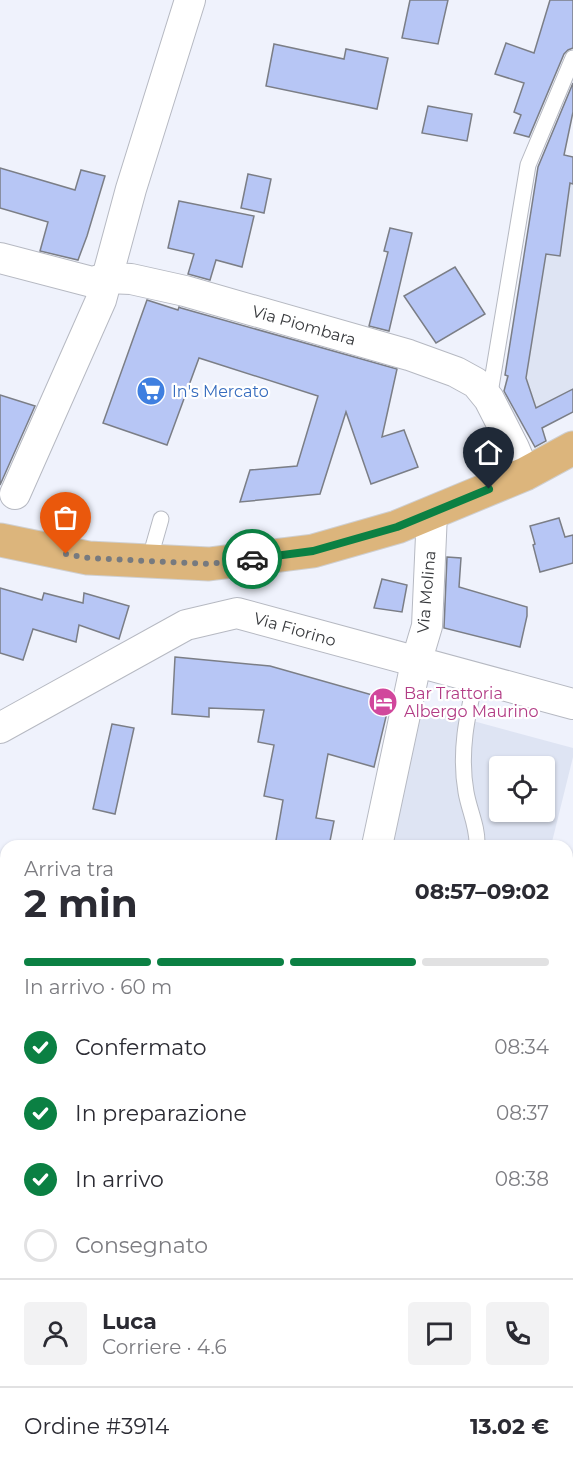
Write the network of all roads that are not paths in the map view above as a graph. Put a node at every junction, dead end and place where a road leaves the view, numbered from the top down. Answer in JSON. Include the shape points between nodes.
{"nodes":[{"id":1,"x":190,"y":0,"type":"edge"},
{"id":2,"x":573,"y":58,"type":"edge"},
{"id":3,"x":0,"y":258,"type":"edge"},
{"id":4,"x":107,"y":278,"type":"junction"},
{"id":5,"x":489,"y":399,"type":"junction"},
{"id":6,"x":573,"y":448,"type":"edge"},
{"id":7,"x":525,"y":474,"type":"junction"},
{"id":8,"x":15,"y":494,"type":"dead end"},
{"id":9,"x":432,"y":513,"type":"junction"},
{"id":10,"x":161,"y":519,"type":"dead end"},
{"id":11,"x":0,"y":540,"type":"edge"},
{"id":12,"x":149,"y":561,"type":"junction"},
{"id":13,"x":416,"y":663,"type":"junction"},
{"id":14,"x":476,"y":678,"type":"junction"},
{"id":15,"x":573,"y":705,"type":"edge"},
{"id":16,"x":0,"y":728,"type":"edge"},
{"id":17,"x":378,"y":840,"type":"edge"},
{"id":18,"x":477,"y":840,"type":"edge"}],
"edges":[{"from":1,"to":4,"type":"street"},
{"from":2,"to":5,"type":"lane","via":[[528,165]]},
{"from":3,"to":4,"type":"street","name":"Via Piombara","via":[[92,282]]},
{"from":4,"to":5,"type":"street","name":"Via Piombara","via":[[185,291],[409,355],[456,372],[476,383]]},
{"from":4,"to":8,"type":"street","via":[[101,300]]},
{"from":5,"to":7,"type":"street","name":"Via Piombara"},
{"from":6,"to":7,"type":"main road"},
{"from":7,"to":9,"type":"main road"},
{"from":9,"to":12,"type":"main road","via":[[313,551],[209,564]]},
{"from":9,"to":13,"type":"street","name":"Via Molina","via":[[427,626]]},
{"from":10,"to":12,"type":"lane"},
{"from":11,"to":12,"type":"main road","via":[[88,558]]},
{"from":13,"to":14,"type":"street","name":"Via Fiorino"},
{"from":13,"to":16,"type":"street","name":"Via Fiorino","via":[[237,613],[186,625]]},
{"from":13,"to":17,"type":"street","name":"Via Molina"},
{"from":14,"to":15,"type":"street","name":"Via Fiorino"},
{"from":14,"to":18,"type":"lane","via":[[462,752]]}]}
